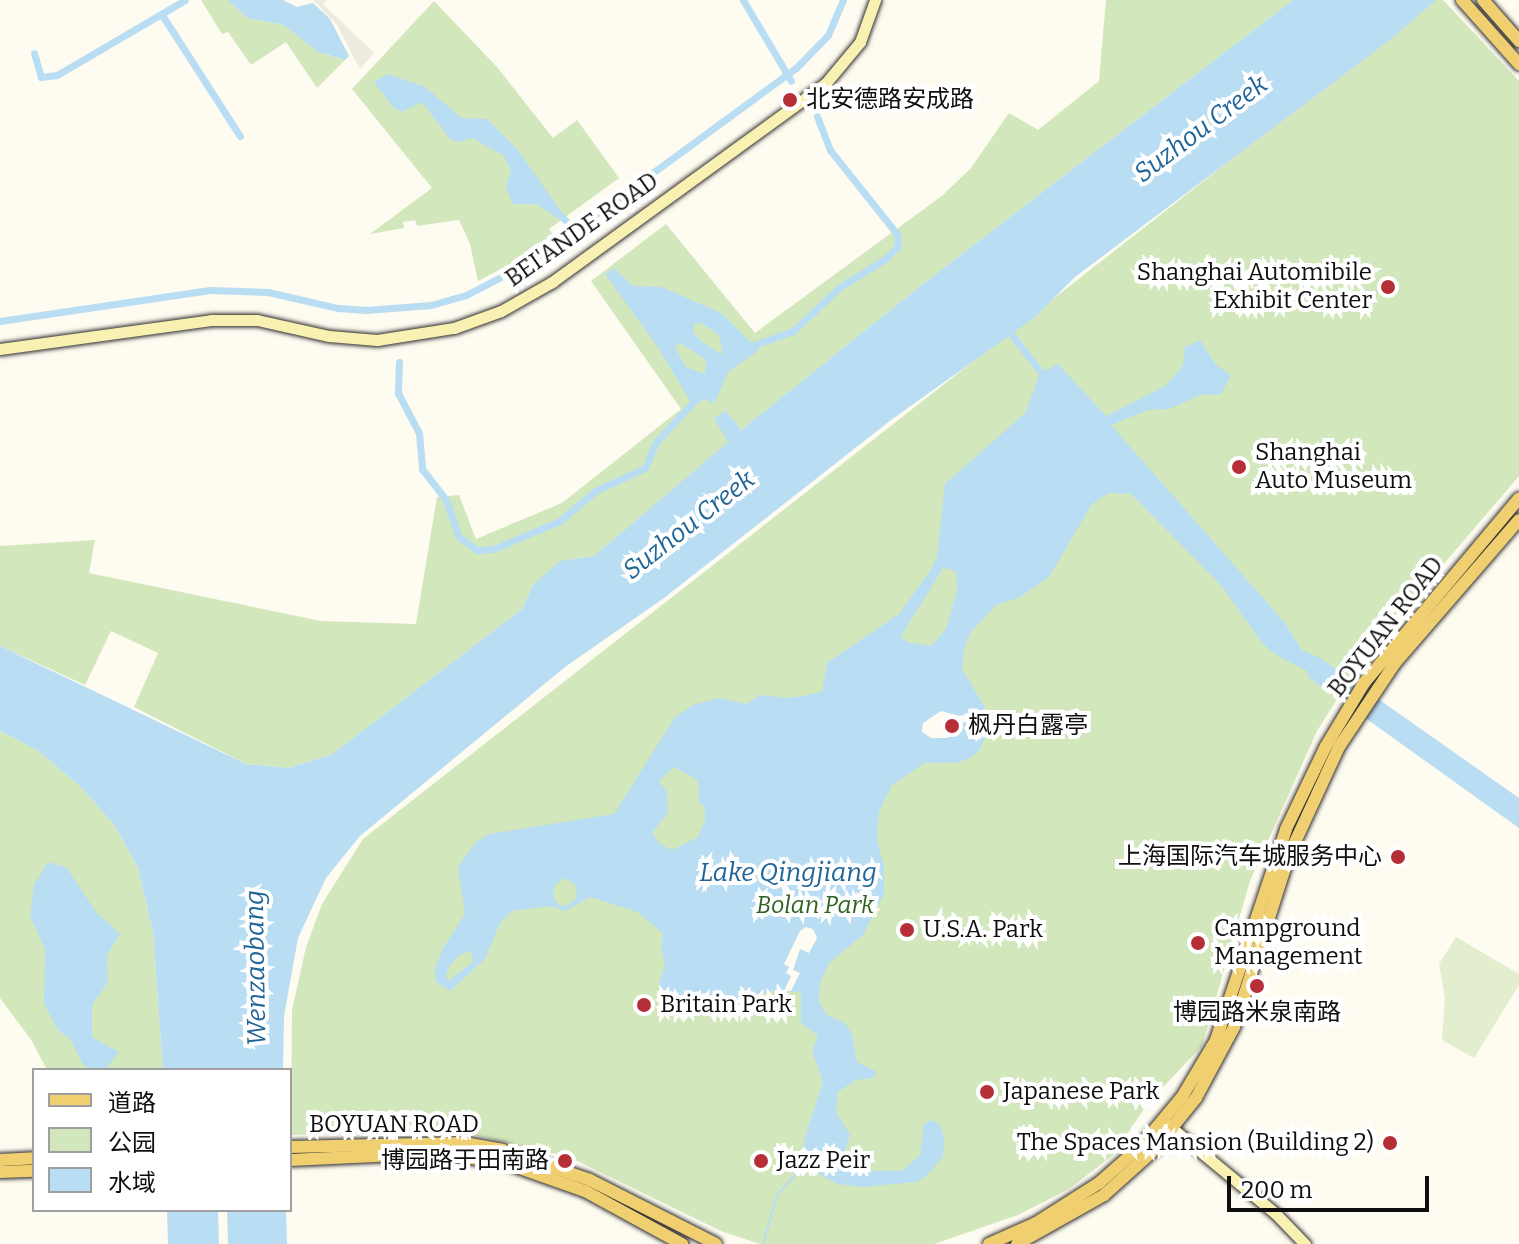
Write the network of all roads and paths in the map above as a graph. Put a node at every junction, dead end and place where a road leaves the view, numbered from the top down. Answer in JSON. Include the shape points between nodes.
{"nodes":[{"id":1,"x":875,"y":0,"type":"edge"},
{"id":2,"x":1462,"y":0,"type":"edge"},
{"id":3,"x":1483,"y":0,"type":"edge"},
{"id":4,"x":1519,"y":41,"type":"edge"},
{"id":5,"x":1518,"y":63,"type":"edge"},
{"id":6,"x":0,"y":349,"type":"edge"},
{"id":7,"x":1519,"y":498,"type":"edge"},
{"id":8,"x":1519,"y":520,"type":"edge"},
{"id":9,"x":1168,"y":1125,"type":"junction"},
{"id":10,"x":292,"y":1147,"type":"edge"},
{"id":11,"x":339,"y":1151,"type":"junction"},
{"id":12,"x":32,"y":1158,"type":"edge"},
{"id":13,"x":0,"y":1160,"type":"edge"},
{"id":14,"x":292,"y":1160,"type":"edge"},
{"id":15,"x":32,"y":1171,"type":"edge"},
{"id":16,"x":0,"y":1172,"type":"edge"},
{"id":17,"x":675,"y":1225,"type":"junction"},
{"id":18,"x":669,"y":1241,"type":"edge"},
{"id":19,"x":716,"y":1244,"type":"edge"},
{"id":20,"x":989,"y":1244,"type":"edge"},
{"id":21,"x":1017,"y":1244,"type":"edge"},
{"id":22,"x":1305,"y":1244,"type":"edge"}],
"edges":[{"from":1,"to":6,"type":"street","name":"BEI'ANDE ROAD","via":[[860,42],[825,84],[552,282],[495,314],[428,334],[377,340],[257,320],[211,320]]},
{"from":2,"to":5,"type":"main road"},
{"from":3,"to":4,"type":"main road"},
{"from":7,"to":9,"type":"main road","name":"BOYUAN ROAD","via":[[1348,708],[1286,829],[1216,1040]]},
{"from":8,"to":9,"type":"main road","name":"BOYUAN ROAD","via":[[1374,693],[1325,774],[1300,827],[1230,1037],[1196,1098]]},
{"from":9,"to":20,"type":"main road","name":"BOYUAN ROAD","via":[[1076,1200]]},
{"from":9,"to":21,"type":"main road","name":"BOYUAN ROAD","via":[[1104,1195]]},
{"from":9,"to":22,"type":"street"},
{"from":10,"to":11,"type":"main road","name":"BOYUAN ROAD"},
{"from":11,"to":14,"type":"main road","name":"BOYUAN ROAD"},
{"from":11,"to":17,"type":"main road","name":"BOYUAN ROAD","via":[[464,1143],[502,1150],[590,1180]]},
{"from":11,"to":18,"type":"main road","name":"BOYUAN ROAD","via":[[503,1162],[585,1191]]},
{"from":12,"to":13,"type":"main road"},
{"from":15,"to":16,"type":"main road"},
{"from":17,"to":18,"type":"street"},
{"from":17,"to":19,"type":"main road","name":"BOYUAN ROAD"}]}
